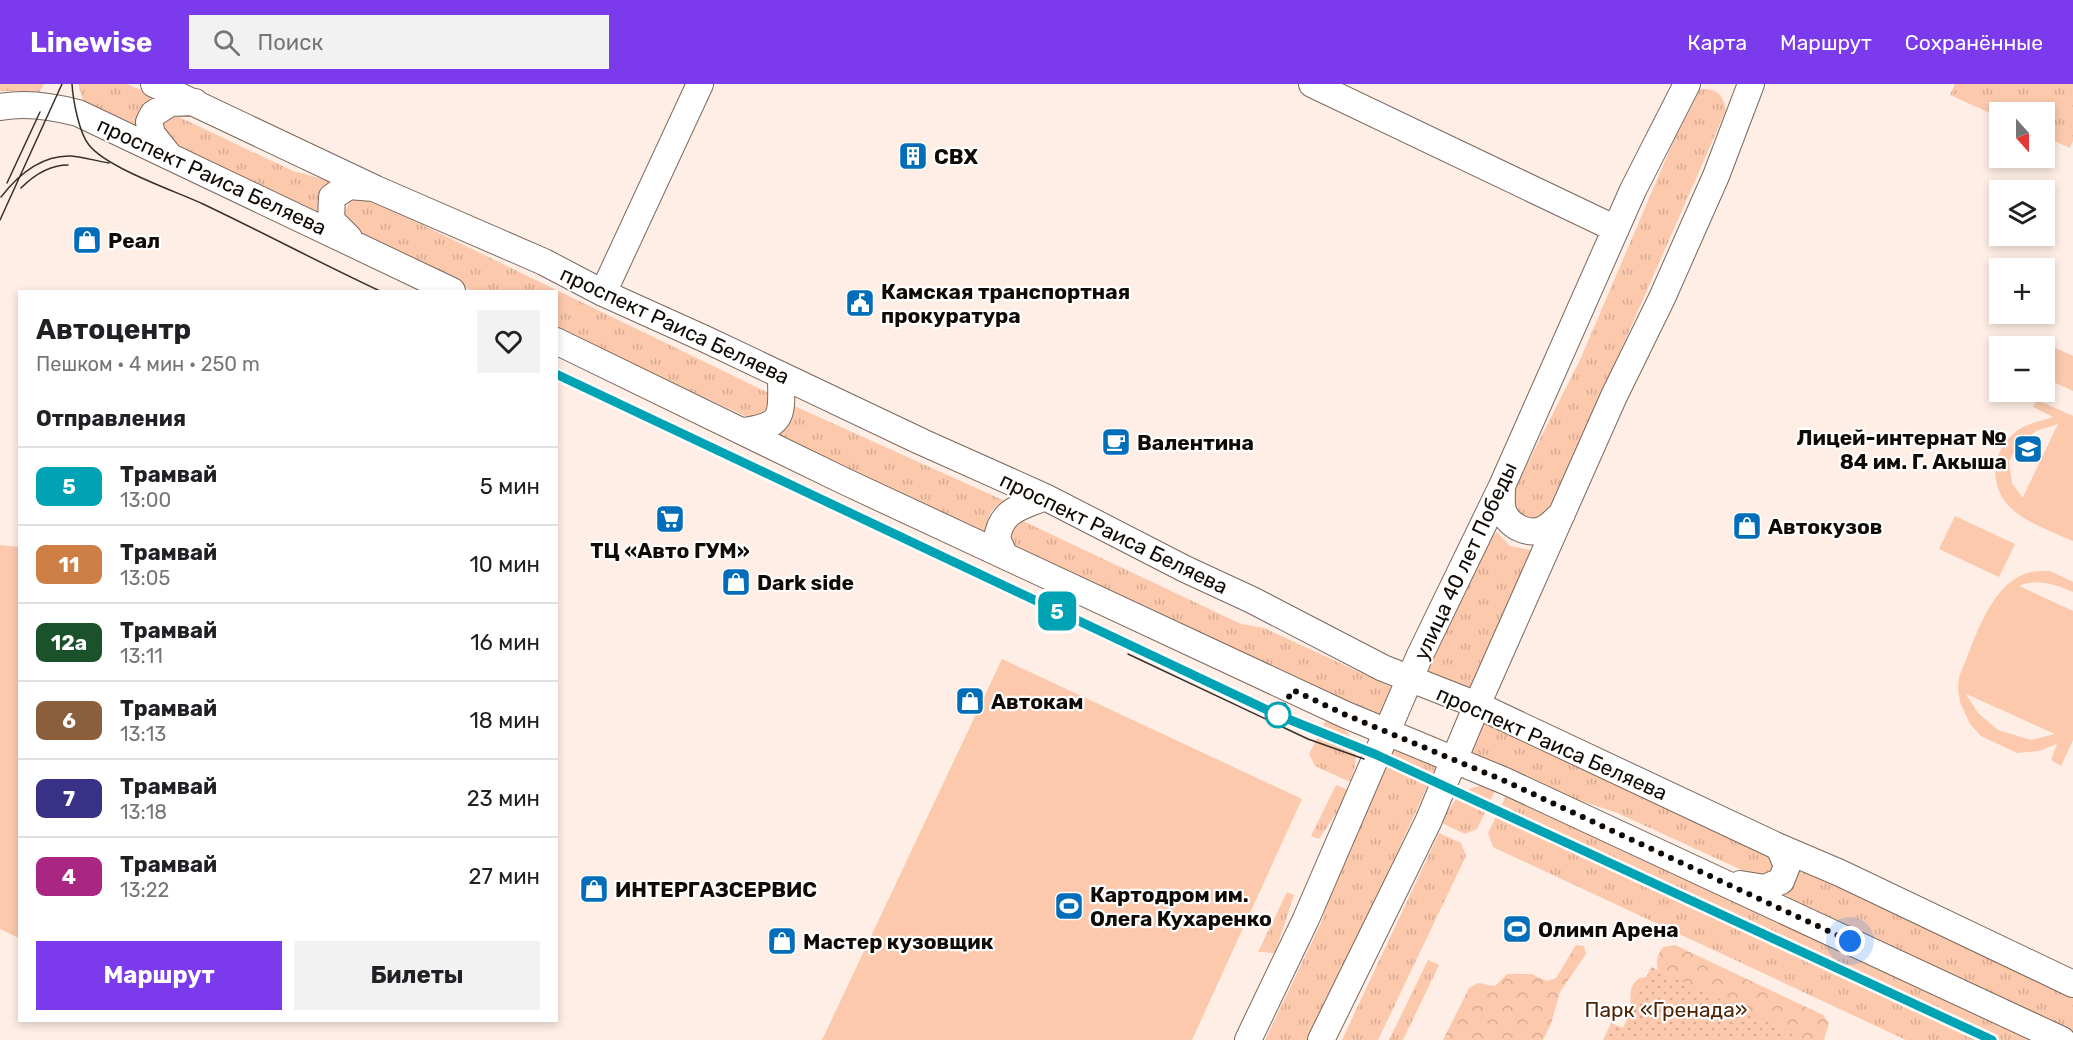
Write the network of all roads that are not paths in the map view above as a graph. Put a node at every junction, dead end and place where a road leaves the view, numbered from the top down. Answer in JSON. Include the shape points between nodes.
{"nodes":[{"id":1,"x":154,"y":84,"type":"edge"},
{"id":2,"x":700,"y":84,"type":"edge"},
{"id":3,"x":1312,"y":84,"type":"edge"},
{"id":4,"x":1729,"y":84,"type":"edge"},
{"id":5,"x":1751,"y":84,"type":"edge"},
{"id":6,"x":1685,"y":88,"type":"edge"},
{"id":7,"x":195,"y":102,"type":"junction"},
{"id":8,"x":0,"y":107,"type":"edge"},
{"id":9,"x":1737,"y":119,"type":"junction"},
{"id":10,"x":170,"y":156,"type":"junction"},
{"id":11,"x":376,"y":189,"type":"junction"},
{"id":12,"x":1616,"y":230,"type":"junction"},
{"id":13,"x":354,"y":243,"type":"junction"},
{"id":14,"x":450,"y":290,"type":"edge"},
{"id":15,"x":603,"y":293,"type":"junction"},
{"id":16,"x":558,"y":342,"type":"edge"},
{"id":17,"x":782,"y":375,"type":"junction"},
{"id":18,"x":744,"y":431,"type":"junction"},
{"id":19,"x":1502,"y":486,"type":"junction"},
{"id":20,"x":1045,"y":497,"type":"junction"},
{"id":21,"x":1564,"y":512,"type":"junction"},
{"id":22,"x":1005,"y":556,"type":"junction"},
{"id":23,"x":1410,"y":679,"type":"junction"},
{"id":24,"x":1477,"y":705,"type":"junction"},
{"id":25,"x":1388,"y":731,"type":"junction"},
{"id":26,"x":1454,"y":759,"type":"junction"},
{"id":27,"x":1779,"y":847,"type":"junction"},
{"id":28,"x":1722,"y":881,"type":"junction"},
{"id":29,"x":2073,"y":984,"type":"edge"},
{"id":30,"x":1248,"y":1040,"type":"edge"},
{"id":31,"x":1321,"y":1040,"type":"edge"},
{"id":32,"x":2062,"y":1040,"type":"edge"}],
"edges":[{"from":1,"to":7,"type":"street","name":"проспект Раиса Беляева"},
{"from":2,"to":15,"type":"street"},
{"from":3,"to":12,"type":"street"},
{"from":4,"to":9,"type":"street","via":[[1735,95]]},
{"from":5,"to":9,"type":"street"},
{"from":6,"to":12,"type":"street","name":"улица 40 лет Победы"},
{"from":7,"to":10,"type":"street","via":[[170,103],[153,114],[149,122],[152,134]]},
{"from":7,"to":11,"type":"street","name":"проспект Раиса Беляева"},
{"from":8,"to":10,"type":"street","name":"проспект Раиса Беляева","via":[[20,104],[78,112]]},
{"from":9,"to":21,"type":"street","via":[[1716,176]]},
{"from":10,"to":13,"type":"street","name":"проспект Раиса Беляева"},
{"from":11,"to":13,"type":"street","via":[[349,186],[332,198],[331,220]]},
{"from":11,"to":15,"type":"street","name":"проспект Раиса Беляева","via":[[544,262]]},
{"from":12,"to":19,"type":"street","name":"улица 40 лет Победы"},
{"from":13,"to":14,"type":"street","name":"проспект Раиса Беляева"},
{"from":15,"to":17,"type":"street","name":"проспект Раиса Беляева"},
{"from":16,"to":18,"type":"street"},
{"from":17,"to":18,"type":"street","via":[[782,411],[774,423]]},
{"from":17,"to":20,"type":"street","name":"проспект Раиса Беляева"},
{"from":18,"to":22,"type":"street"},
{"from":19,"to":21,"type":"street","via":[[1502,508],[1507,520],[1517,527],[1532,532],[1546,528]]},
{"from":19,"to":23,"type":"street","name":"улица 40 лет Победы"},
{"from":20,"to":22,"type":"street","via":[[1006,515],[997,538]]},
{"from":20,"to":23,"type":"street","name":"проспект Раиса Беляева"},
{"from":21,"to":24,"type":"street"},
{"from":22,"to":25,"type":"street"},
{"from":23,"to":24,"type":"street","name":"проспект Раиса Беляева"},
{"from":23,"to":25,"type":"street","name":"улица 40 лет Победы"},
{"from":24,"to":26,"type":"street"},
{"from":24,"to":27,"type":"street","name":"проспект Раиса Беляева"},
{"from":25,"to":26,"type":"street"},
{"from":25,"to":30,"type":"street","name":"улица 40 лет Победы","via":[[1306,920]]},
{"from":26,"to":28,"type":"street"},
{"from":26,"to":31,"type":"street","via":[[1428,822]]},
{"from":27,"to":28,"type":"street","via":[[1787,866],[1781,881],[1765,888]]},
{"from":27,"to":29,"type":"street","name":"проспект Раиса Беляева"},
{"from":28,"to":32,"type":"street"}]}
